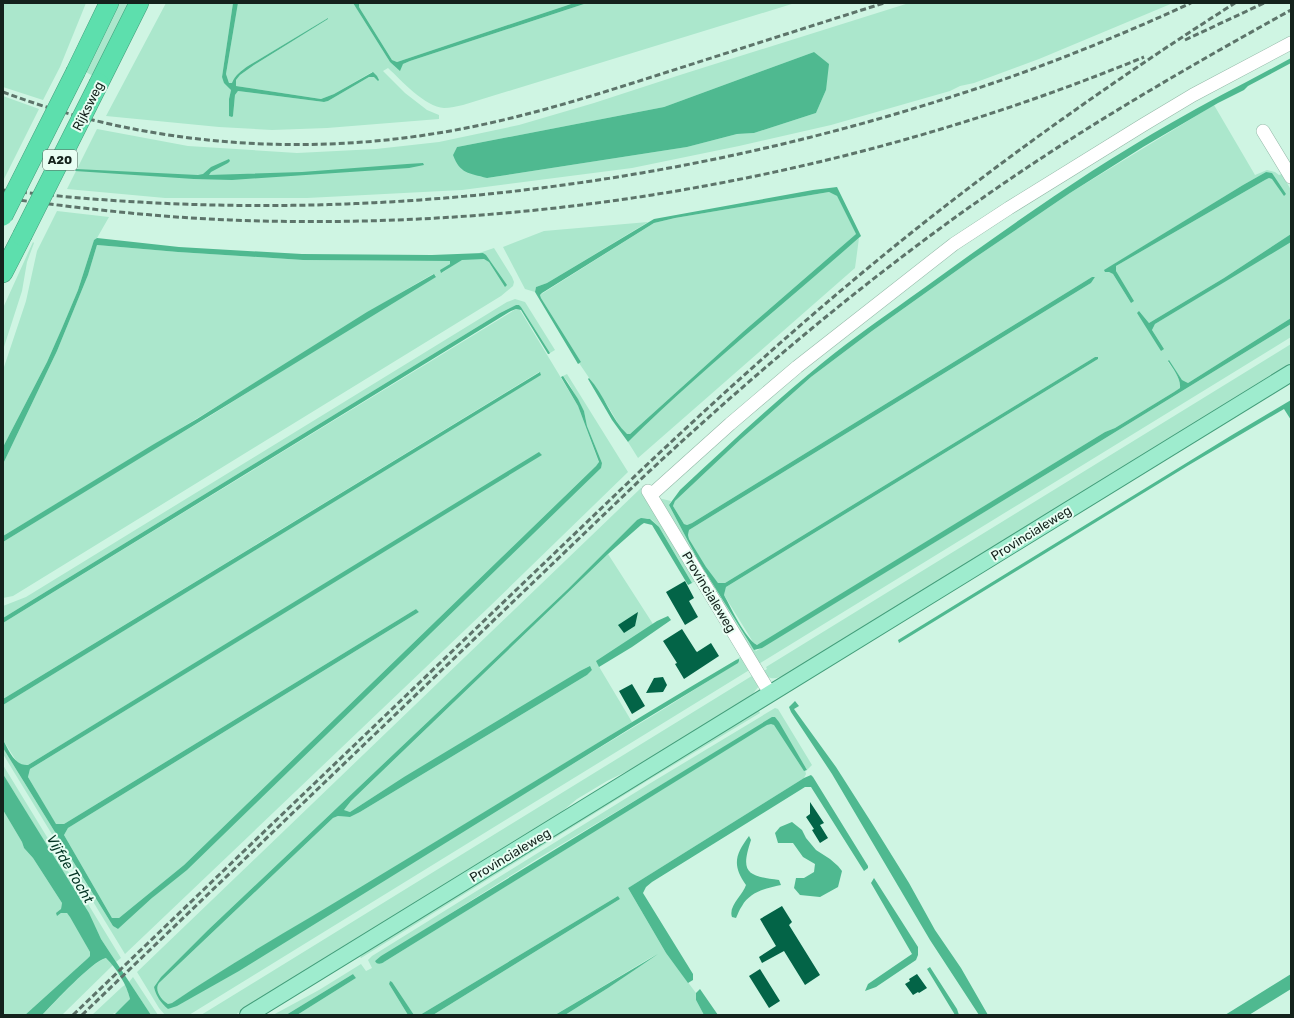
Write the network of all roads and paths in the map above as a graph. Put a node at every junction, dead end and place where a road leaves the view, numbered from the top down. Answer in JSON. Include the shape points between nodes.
{"nodes":[{"id":1,"x":109,"y":3,"type":"edge"},
{"id":2,"x":139,"y":3,"type":"edge"},
{"id":3,"x":1291,"y":43,"type":"edge"},
{"id":4,"x":1263,"y":131,"type":"dead end"},
{"id":5,"x":1291,"y":177,"type":"edge"},
{"id":6,"x":3,"y":216,"type":"edge"},
{"id":7,"x":3,"y":273,"type":"edge"},
{"id":8,"x":1291,"y":373,"type":"edge"},
{"id":9,"x":770,"y":693,"type":"junction"},
{"id":10,"x":248,"y":1015,"type":"edge"}],
"edges":[{"from":1,"to":6,"type":"highway","name":"Rijksweg","number":"A20","bridge":true},
{"from":2,"to":7,"type":"highway","name":"Rijksweg","number":"A20","bridge":true},
{"from":3,"to":9,"type":"lane","name":"Provincialeweg","via":[[1193,95],[954,244],[797,367],[649,493]]},
{"from":4,"to":5,"type":"lane"},
{"from":8,"to":9,"type":"main road","name":"Provincialeweg"},
{"from":9,"to":10,"type":"main road","name":"Provincialeweg"}]}
